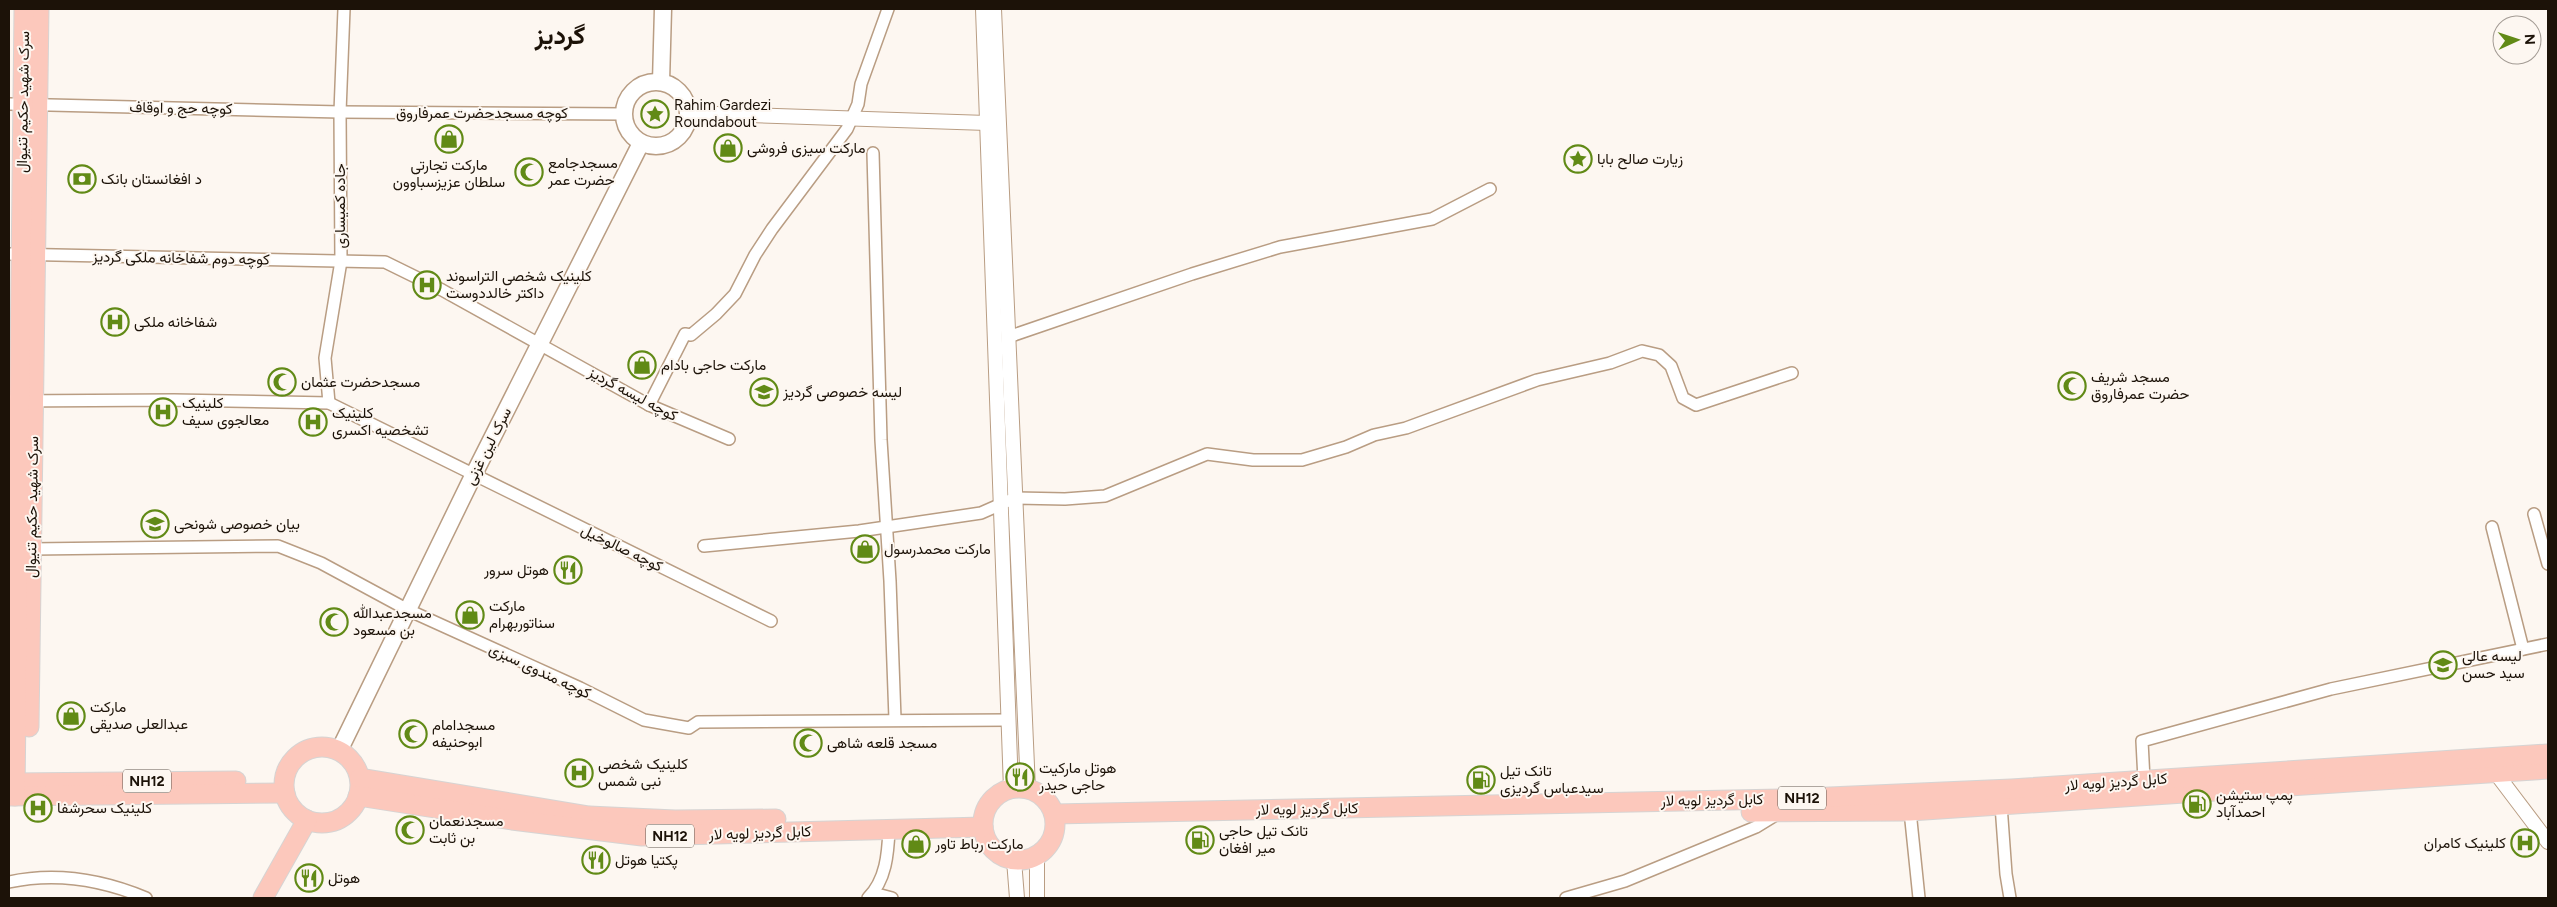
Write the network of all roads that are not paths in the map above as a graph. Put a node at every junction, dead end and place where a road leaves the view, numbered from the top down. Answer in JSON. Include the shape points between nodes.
{"nodes":[{"id":1,"x":24,"y":9,"type":"edge"},
{"id":2,"x":40,"y":9,"type":"edge"},
{"id":3,"x":344,"y":9,"type":"edge"},
{"id":4,"x":663,"y":9,"type":"edge"},
{"id":5,"x":888,"y":9,"type":"edge"},
{"id":6,"x":983,"y":9,"type":"edge"},
{"id":7,"x":994,"y":9,"type":"edge"},
{"id":8,"x":661,"y":82,"type":"junction"},
{"id":9,"x":23,"y":105,"type":"edge"},
{"id":10,"x":340,"y":112,"type":"junction"},
{"id":11,"x":688,"y":113,"type":"junction"},
{"id":12,"x":624,"y":114,"type":"junction"},
{"id":13,"x":851,"y":118,"type":"junction"},
{"id":14,"x":987,"y":123,"type":"junction"},
{"id":15,"x":641,"y":142,"type":"junction"},
{"id":16,"x":873,"y":153,"type":"dead end"},
{"id":17,"x":1490,"y":189,"type":"dead end"},
{"id":18,"x":22,"y":254,"type":"edge"},
{"id":19,"x":341,"y":261,"type":"junction"},
{"id":20,"x":1008,"y":337,"type":"junction"},
{"id":21,"x":540,"y":344,"type":"junction"},
{"id":22,"x":1792,"y":373,"type":"dead end"},
{"id":23,"x":21,"y":402,"type":"edge"},
{"id":24,"x":329,"y":403,"type":"junction"},
{"id":25,"x":648,"y":404,"type":"junction"},
{"id":26,"x":729,"y":439,"type":"dead end"},
{"id":27,"x":473,"y":476,"type":"junction"},
{"id":28,"x":1015,"y":498,"type":"junction"},
{"id":29,"x":1001,"y":504,"type":"junction"},
{"id":30,"x":2534,"y":514,"type":"dead end"},
{"id":31,"x":887,"y":527,"type":"junction"},
{"id":32,"x":2492,"y":527,"type":"dead end"},
{"id":33,"x":19,"y":544,"type":"edge"},
{"id":34,"x":704,"y":546,"type":"dead end"},
{"id":35,"x":2548,"y":564,"type":"edge"},
{"id":36,"x":408,"y":610,"type":"junction"},
{"id":37,"x":771,"y":620,"type":"dead end"},
{"id":38,"x":2548,"y":644,"type":"edge"},
{"id":39,"x":2523,"y":649,"type":"junction"},
{"id":40,"x":895,"y":719,"type":"junction"},
{"id":41,"x":1009,"y":720,"type":"junction"},
{"id":42,"x":339,"y":751,"type":"junction"},
{"id":43,"x":2548,"y":754,"type":"edge"},
{"id":44,"x":2483,"y":758,"type":"junction"},
{"id":45,"x":2548,"y":769,"type":"edge"},
{"id":46,"x":2496,"y":772,"type":"junction"},
{"id":47,"x":2144,"y":780,"type":"junction"},
{"id":48,"x":285,"y":786,"type":"junction"},
{"id":49,"x":359,"y":787,"type":"junction"},
{"id":50,"x":17,"y":789,"type":"edge"},
{"id":51,"x":1020,"y":789,"type":"junction"},
{"id":52,"x":2001,"y":805,"type":"junction"},
{"id":53,"x":1910,"y":811,"type":"junction"},
{"id":54,"x":1781,"y":812,"type":"junction"},
{"id":55,"x":308,"y":820,"type":"junction"},
{"id":56,"x":1055,"y":820,"type":"junction"},
{"id":57,"x":984,"y":821,"type":"junction"},
{"id":58,"x":889,"y":830,"type":"junction"},
{"id":59,"x":2548,"y":842,"type":"edge"},
{"id":60,"x":1037,"y":855,"type":"junction"},
{"id":61,"x":1014,"y":860,"type":"junction"},
{"id":62,"x":9,"y":882,"type":"edge"},
{"id":63,"x":870,"y":896,"type":"edge"},
{"id":64,"x":146,"y":898,"type":"edge"},
{"id":65,"x":263,"y":898,"type":"edge"},
{"id":66,"x":892,"y":898,"type":"edge"},
{"id":67,"x":1017,"y":898,"type":"edge"},
{"id":68,"x":1037,"y":898,"type":"edge"},
{"id":69,"x":1566,"y":898,"type":"edge"},
{"id":70,"x":1919,"y":898,"type":"edge"},
{"id":71,"x":2010,"y":898,"type":"edge"}],
"edges":[{"from":1,"to":9,"type":"highway","name":"سرک شهید حکیم تنیوال"},
{"from":2,"to":9,"type":"highway","name":"سرک شهید حکیم تنیوال"},
{"from":3,"to":10,"type":"street","name":"جاده کمیساری"},
{"from":4,"to":8,"type":"main road"},
{"from":5,"to":13,"type":"street"},
{"from":6,"to":14,"type":"street"},
{"from":7,"to":20,"type":"street"},
{"from":8,"to":11,"type":"main road","via":[[680,93]]},
{"from":8,"to":12,"type":"main road","via":[[650,82],[636,90],[626,103]]},
{"from":9,"to":10,"type":"street","name":"کوچه حج و اوقاف"},
{"from":9,"to":18,"type":"highway","name":"سرک شهید حکیم تنیوال"},
{"from":10,"to":12,"type":"street","name":"کوچه مسجدحضرت عمرفاروق"},
{"from":10,"to":19,"type":"street","name":"جاده کمیساری"},
{"from":11,"to":13,"type":"street"},
{"from":11,"to":15,"type":"main road","via":[[681,134],[673,141],[652,146]]},
{"from":12,"to":15,"type":"main road","via":[[632,135]]},
{"from":13,"to":14,"type":"street"},
{"from":13,"to":25,"type":"street","via":[[755,254],[734,294],[692,335],[685,334]]},
{"from":14,"to":29,"type":"street"},
{"from":15,"to":21,"type":"main road","name":"سرک لین غزنی"},
{"from":16,"to":31,"type":"street"},
{"from":17,"to":20,"type":"street","via":[[1432,219],[1280,248],[1192,274]]},
{"from":18,"to":19,"type":"street","name":"کوچه دوم شفاخانه ملکی گردیز"},
{"from":18,"to":23,"type":"highway","name":"سرک شهید حکیم تنیوال"},
{"from":19,"to":21,"type":"street","name":"کوچه دوم شفاخانه ملکی گردیز","via":[[385,262]]},
{"from":19,"to":24,"type":"street","name":"جاده کمیساری","via":[[325,358]]},
{"from":20,"to":28,"type":"street"},
{"from":21,"to":25,"type":"street","name":"کوچه لیسه گردیز"},
{"from":21,"to":27,"type":"main road","name":"سرک لین غزنی"},
{"from":22,"to":28,"type":"street","via":[[1696,405],[1683,398],[1671,366],[1659,355],[1642,351],[1610,363],[1537,380],[1406,428],[1374,435],[1302,460],[1252,460],[1207,454],[1105,496]]},
{"from":23,"to":24,"type":"street"},
{"from":23,"to":33,"type":"highway","name":"سرک شهید حکیم تنیوال"},
{"from":24,"to":27,"type":"street","name":"کوچه صالوخیل"},
{"from":25,"to":26,"type":"street","name":"کوچه لیسه گردیز"},
{"from":27,"to":36,"type":"main road","name":"سرک لین غزنی"},
{"from":27,"to":37,"type":"street","name":"کوچه صالوخیل"},
{"from":28,"to":29,"type":"street"},
{"from":28,"to":51,"type":"street"},
{"from":29,"to":31,"type":"street","via":[[981,513]]},
{"from":29,"to":41,"type":"street"},
{"from":30,"to":35,"type":"street"},
{"from":31,"to":34,"type":"street"},
{"from":31,"to":40,"type":"street"},
{"from":32,"to":39,"type":"street"},
{"from":33,"to":36,"type":"street","name":"کوچه مندوی سبزی","via":[[278,546],[321,563]]},
{"from":33,"to":50,"type":"highway","name":"سرک شهید حکیم تنیوال"},
{"from":36,"to":40,"type":"street","name":"کوچه مندوی سبزی","via":[[644,720],[674,727],[689,728],[698,722]]},
{"from":36,"to":42,"type":"main road","name":"سرک لین غزنی"},
{"from":38,"to":39,"type":"street"},
{"from":39,"to":47,"type":"street","via":[[2331,689],[2142,741]]},
{"from":40,"to":41,"type":"street"},
{"from":41,"to":51,"type":"street"},
{"from":42,"to":48,"type":"highway","via":[[321,748],[304,752],[288,769]]},
{"from":42,"to":49,"type":"highway","via":[[352,762]]},
{"from":43,"to":44,"type":"highway","name":"کابل گردیز لویه لار","number":"NH12"},
{"from":44,"to":46,"type":"street"},
{"from":44,"to":47,"type":"highway","name":"کابل گردیز لویه لار","number":"NH12"},
{"from":45,"to":46,"type":"highway","name":"کابل گردیز لویه لار","number":"NH12"},
{"from":46,"to":52,"type":"highway","name":"کابل گردیز لویه لار","number":"NH12"},
{"from":46,"to":59,"type":"street"},
{"from":47,"to":56,"type":"highway","name":"کابل گردیز لویه لار","number":"NH12","via":[[1784,799]]},
{"from":48,"to":50,"type":"highway","number":"NH12"},
{"from":48,"to":55,"type":"highway","via":[[290,804],[297,814]]},
{"from":49,"to":55,"type":"highway","via":[[351,811],[341,818],[330,822]]},
{"from":49,"to":57,"type":"highway","name":"کابل گردیز لویه لار","number":"NH12","via":[[589,816],[703,820]]},
{"from":49,"to":58,"type":"highway","name":"کابل گردیز لویه لار","number":"NH12","via":[[512,820],[642,836]]},
{"from":51,"to":56,"type":"highway","via":[[1041,795],[1049,803]]},
{"from":51,"to":57,"type":"highway","via":[[997,796],[989,804]]},
{"from":52,"to":53,"type":"highway","name":"کابل گردیز لویه لار","number":"NH12"},
{"from":52,"to":71,"type":"street"},
{"from":53,"to":54,"type":"highway","name":"کابل گردیز لویه لار","number":"NH12"},
{"from":53,"to":70,"type":"street"},
{"from":54,"to":56,"type":"highway","name":"کابل گردیز لویه لار","number":"NH12"},
{"from":54,"to":69,"type":"street","via":[[1756,828],[1625,881]]},
{"from":55,"to":65,"type":"highway"},
{"from":56,"to":60,"type":"highway","via":[[1053,838]]},
{"from":57,"to":58,"type":"highway","name":"کابل گردیز لویه لار","number":"NH12"},
{"from":57,"to":61,"type":"highway","via":[[986,839],[993,849]]},
{"from":58,"to":63,"type":"street","via":[[888,860]]},
{"from":60,"to":61,"type":"highway","via":[[1026,860]]},
{"from":60,"to":68,"type":"street"},
{"from":61,"to":67,"type":"street"},
{"from":62,"to":64,"type":"street","via":[[60,878],[96,881]]},
{"from":63,"to":66,"type":"street"}]}
